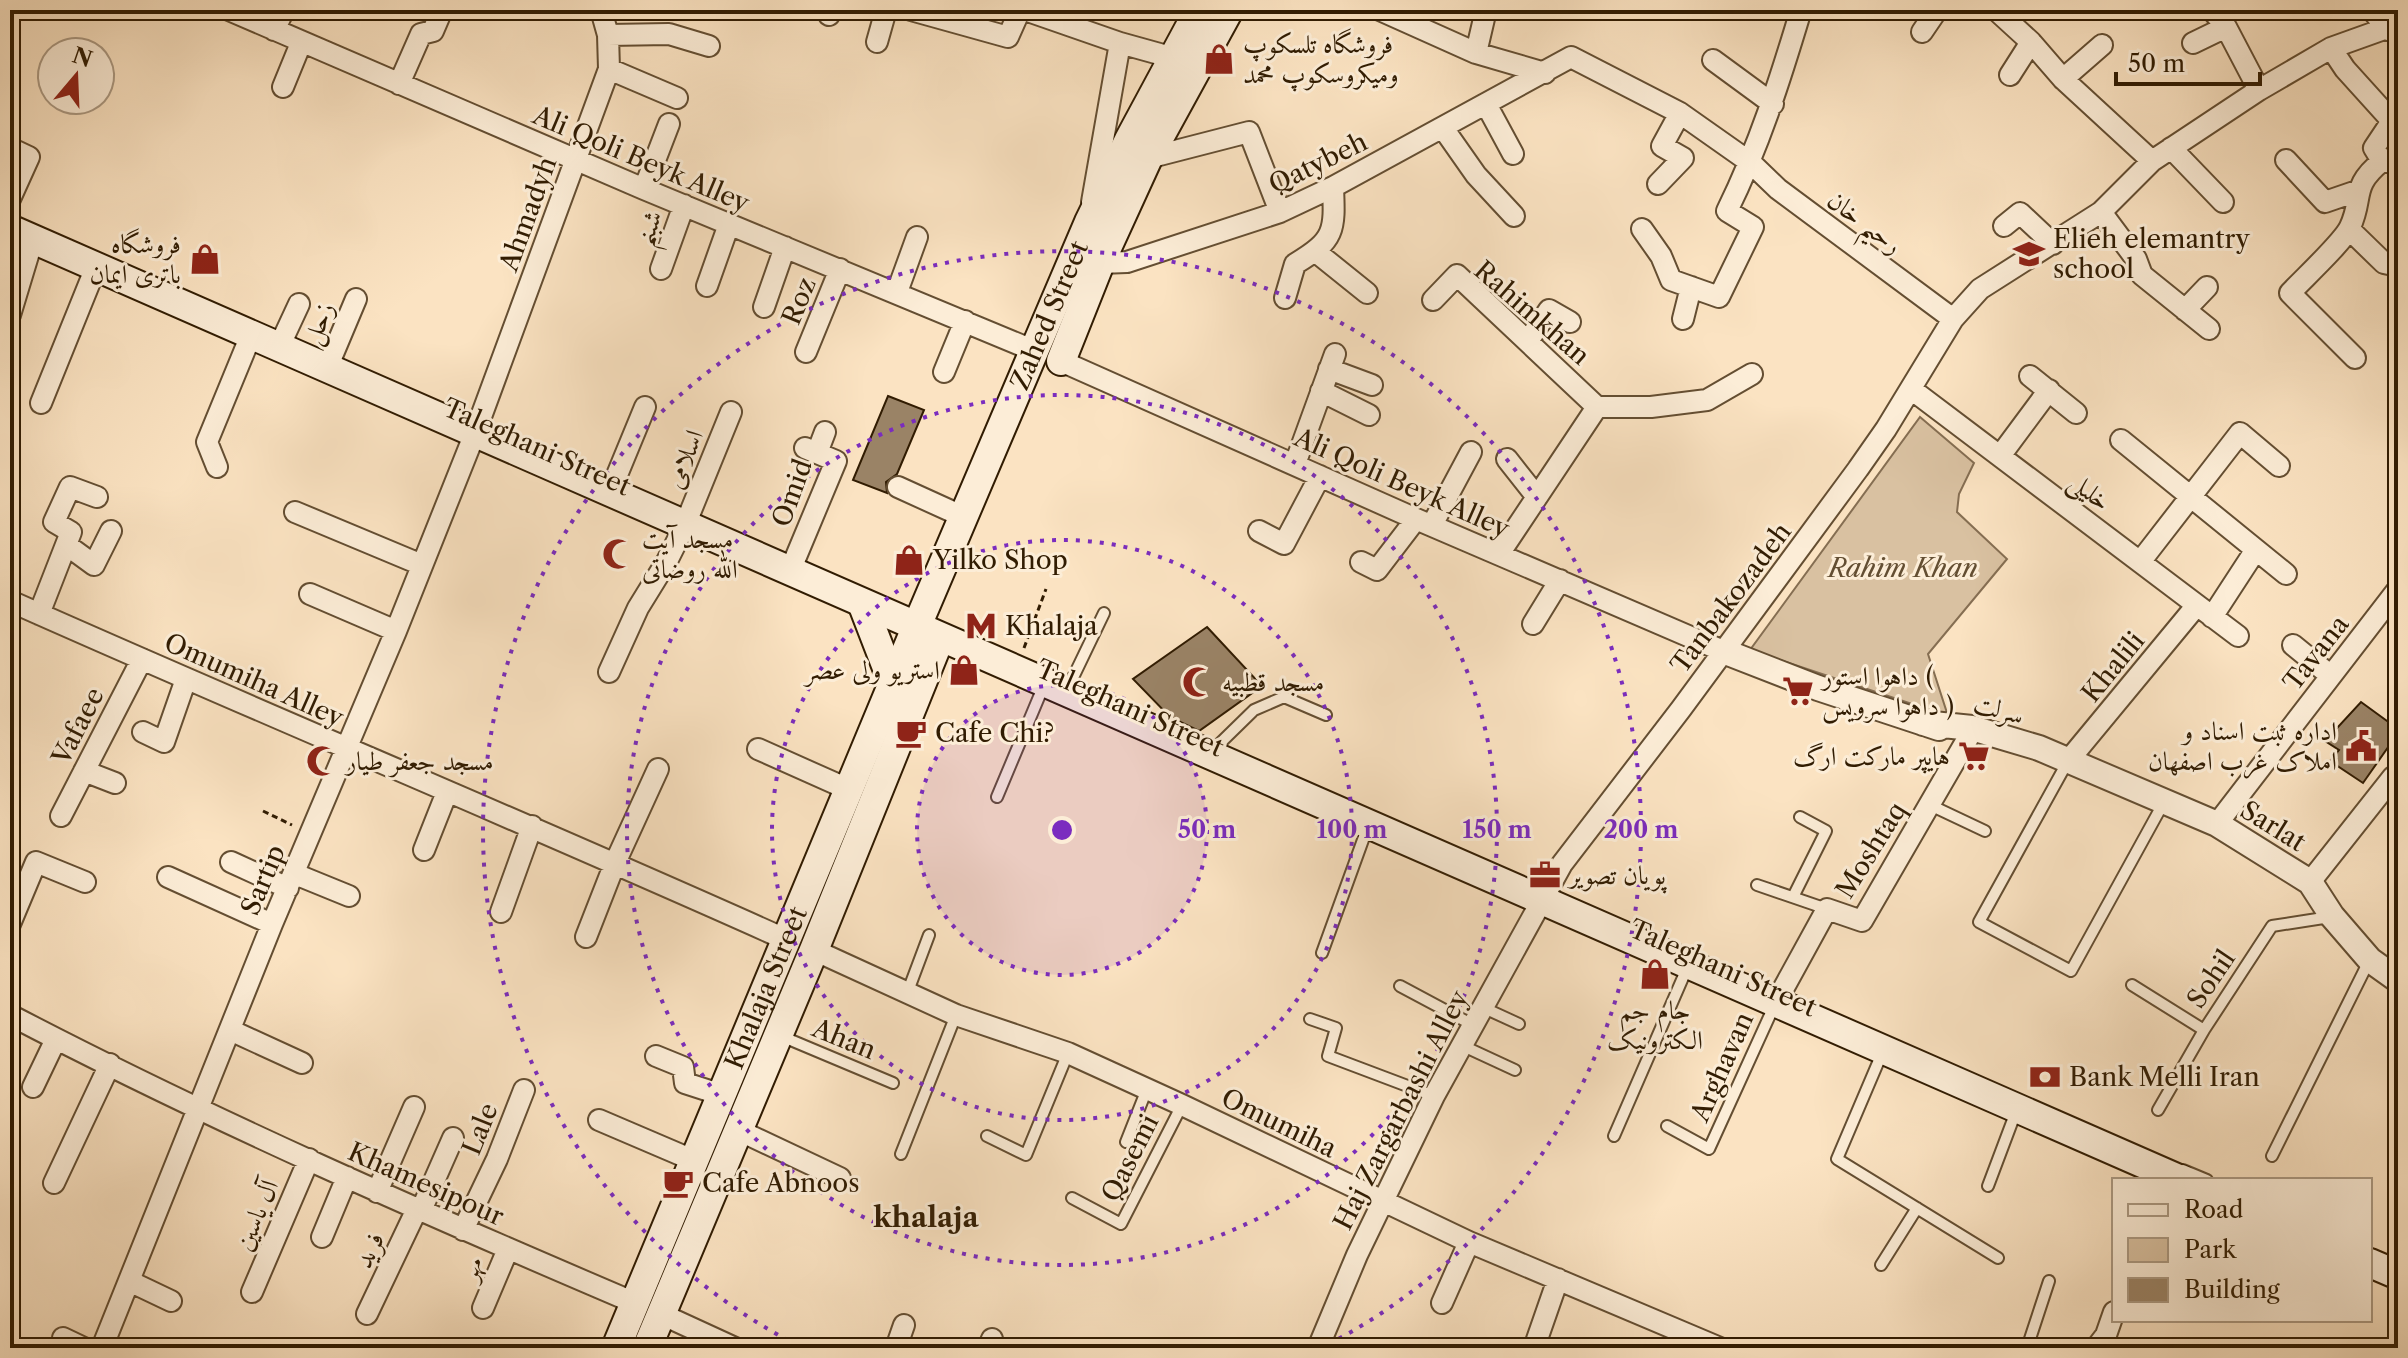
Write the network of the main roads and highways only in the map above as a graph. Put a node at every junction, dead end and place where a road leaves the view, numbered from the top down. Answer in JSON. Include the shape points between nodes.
{"nodes":[{"id":1,"x":1199,"y":10,"type":"edge"},
{"id":2,"x":1229,"y":10,"type":"edge"},
{"id":3,"x":21,"y":234,"type":"edge"},
{"id":4,"x":1048,"y":356,"type":"junction"},
{"id":5,"x":862,"y":603,"type":"junction"},
{"id":6,"x":926,"y":627,"type":"junction"},
{"id":7,"x":988,"y":658,"type":"junction"},
{"id":8,"x":900,"y":704,"type":"junction"},
{"id":9,"x":2151,"y":1174,"type":"edge"},
{"id":10,"x":2171,"y":1178,"type":"edge"},
{"id":11,"x":682,"y":1229,"type":"junction"},
{"id":12,"x":2372,"y":1264,"type":"edge"},
{"id":13,"x":2398,"y":1275,"type":"edge"},
{"id":14,"x":616,"y":1348,"type":"edge"},
{"id":15,"x":647,"y":1348,"type":"edge"}],
"edges":[{"from":1,"to":4,"type":"main road","name":"Zahed Street","via":[[1089,222]]},
{"from":2,"to":4,"type":"main road","name":"Zahed Street"},
{"from":3,"to":5,"type":"main road","name":"Taleghani Street","via":[[794,562]]},
{"from":4,"to":6,"type":"main road","name":"Zahed Street","via":[[964,517]]},
{"from":5,"to":6,"type":"main road","name":"Taleghani Street"},
{"from":5,"to":8,"type":"main road"},
{"from":6,"to":7,"type":"main road","name":"Taleghani Street"},
{"from":6,"to":8,"type":"main road","name":"Khalaja Street"},
{"from":7,"to":8,"type":"main road","via":[[973,657],[954,666]]},
{"from":7,"to":9,"type":"main road","name":"Taleghani Street","via":[[1213,750],[1368,824],[1546,892],[1688,964],[1778,999]]},
{"from":8,"to":11,"type":"main road","name":"Khalaja Street","via":[[779,1035],[738,1130]]},
{"from":8,"to":11,"type":"main road","name":"Khalaja Street","via":[[850,790],[722,1095],[695,1161]]},
{"from":9,"to":10,"type":"main road","name":"Taleghani Street"},
{"from":11,"to":14,"type":"main road","name":"Khalaja Street","via":[[635,1303]]},
{"from":11,"to":15,"type":"main road","name":"Khalaja Street"},
{"from":12,"to":13,"type":"main road"}]}
